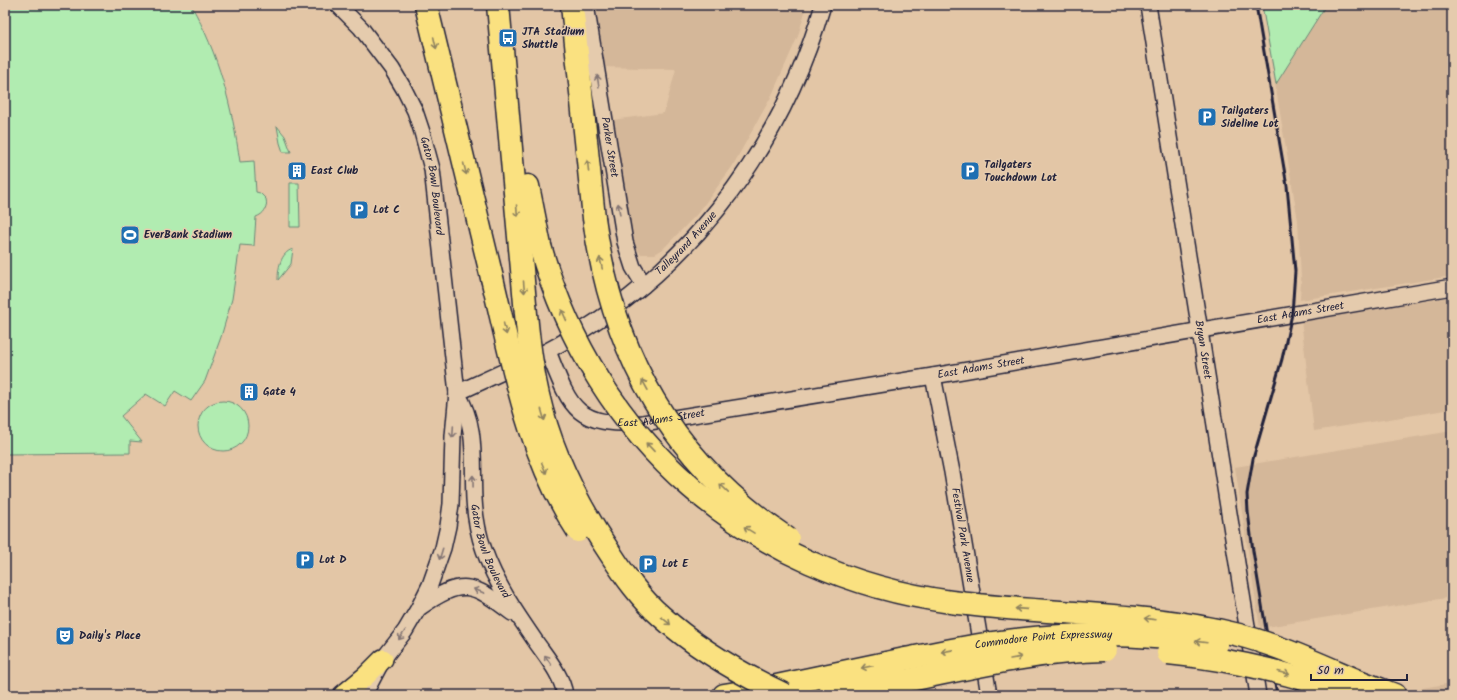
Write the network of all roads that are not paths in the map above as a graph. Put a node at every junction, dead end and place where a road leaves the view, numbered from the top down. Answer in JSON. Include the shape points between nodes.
{"nodes":[{"id":1,"x":338,"y":5,"type":"edge"},
{"id":2,"x":426,"y":5,"type":"edge"},
{"id":3,"x":498,"y":5,"type":"edge"},
{"id":4,"x":511,"y":5,"type":"edge"},
{"id":5,"x":572,"y":5,"type":"edge"},
{"id":6,"x":586,"y":5,"type":"edge"},
{"id":7,"x":823,"y":5,"type":"edge"},
{"id":8,"x":1148,"y":5,"type":"edge"},
{"id":9,"x":644,"y":285,"type":"junction"},
{"id":10,"x":1452,"y":287,"type":"edge"},
{"id":11,"x":1199,"y":331,"type":"junction"},
{"id":12,"x":548,"y":351,"type":"junction"},
{"id":13,"x":933,"y":376,"type":"junction"},
{"id":14,"x":457,"y":393,"type":"junction"},
{"id":15,"x":915,"y":596,"type":"junction"},
{"id":16,"x":650,"y":606,"type":"junction"},
{"id":17,"x":418,"y":609,"type":"junction"},
{"id":18,"x":522,"y":621,"type":"junction"},
{"id":19,"x":383,"y":659,"type":"junction"},
{"id":20,"x":907,"y":669,"type":"junction"},
{"id":21,"x":1358,"y":688,"type":"edge"},
{"id":22,"x":343,"y":695,"type":"edge"},
{"id":23,"x":364,"y":695,"type":"edge"},
{"id":24,"x":565,"y":695,"type":"edge"},
{"id":25,"x":724,"y":695,"type":"edge"},
{"id":26,"x":785,"y":695,"type":"edge"},
{"id":27,"x":829,"y":695,"type":"edge"},
{"id":28,"x":989,"y":695,"type":"edge"},
{"id":29,"x":1258,"y":695,"type":"edge"},
{"id":30,"x":1395,"y":695,"type":"edge"}],
"edges":[{"from":1,"to":14,"type":"street","name":"Gator Bowl Boulevard","via":[[361,28],[392,69],[404,89],[424,138],[436,195]]},
{"from":2,"to":16,"type":"highway","one_way":true,"bridge":true,"via":[[526,416],[536,446],[548,477],[574,525],[597,556]]},
{"from":3,"to":16,"type":"highway","one_way":true,"bridge":true,"via":[[528,336],[540,403],[554,448],[578,502],[618,566]]},
{"from":15,"to":4,"type":"highway","one_way":true,"bridge":true,"via":[[825,570],[735,521],[669,467],[638,433],[609,395],[566,319],[537,236],[526,174]]},
{"from":15,"to":5,"type":"highway","one_way":true,"bridge":true,"via":[[882,585],[823,559],[792,541],[740,503],[695,457],[673,429],[641,378],[628,351],[612,305],[599,251]]},
{"from":9,"to":6,"type":"street","name":"Parker Street","one_way":true,"via":[[633,267],[625,242]]},
{"from":7,"to":9,"type":"street","name":"Talleyrand Avenue","via":[[810,46],[788,99],[747,171],[704,227],[679,254]]},
{"from":8,"to":11,"type":"street","name":"Bryan Street"},
{"from":9,"to":12,"type":"street","name":"Talleyrand Avenue","via":[[592,325]]},
{"from":10,"to":11,"type":"street","name":"East Adams Street"},
{"from":11,"to":13,"type":"street","name":"East Adams Street"},
{"from":11,"to":29,"type":"street","name":"Bryan Street"},
{"from":12,"to":13,"type":"street","name":"East Adams Street","via":[[570,402],[587,416],[608,422],[660,421]]},
{"from":12,"to":14,"type":"street","name":"Talleyrand Avenue"},
{"from":13,"to":28,"type":"street","name":"Festival Park Avenue","via":[[952,472]]},
{"from":14,"to":17,"type":"street","name":"Gator Bowl Boulevard","one_way":true,"via":[[452,497],[448,526],[438,562]]},
{"from":18,"to":14,"type":"street","name":"Gator Bowl Boulevard","one_way":true,"via":[[497,581],[480,537],[474,499],[470,425]]},
{"from":21,"to":15,"type":"highway","one_way":true,"bridge":true,"via":[[1270,645],[1241,635],[1149,619],[986,606]]},
{"from":16,"to":26,"type":"highway","one_way":true,"bridge":true,"via":[[710,653]]},
{"from":18,"to":17,"type":"street","one_way":true,"via":[[489,596],[475,589],[461,587],[448,591]]},
{"from":17,"to":19,"type":"street","name":"Gator Bowl Boulevard","one_way":true},
{"from":24,"to":18,"type":"street","name":"Gator Bowl Boulevard","one_way":true,"via":[[559,677]]},
{"from":19,"to":22,"type":"main road"},
{"from":19,"to":23,"type":"street","name":"Gator Bowl Boulevard"},
{"from":20,"to":21,"type":"highway","name":"Commodore Point Expressway","bridge":true,"via":[[1090,650],[1122,650],[1178,654],[1245,664]]},
{"from":20,"to":25,"type":"highway","name":"Commodore Point Expressway","one_way":true},
{"from":20,"to":27,"type":"highway","name":"Commodore Point Expressway"},
{"from":21,"to":30,"type":"highway"}]}
